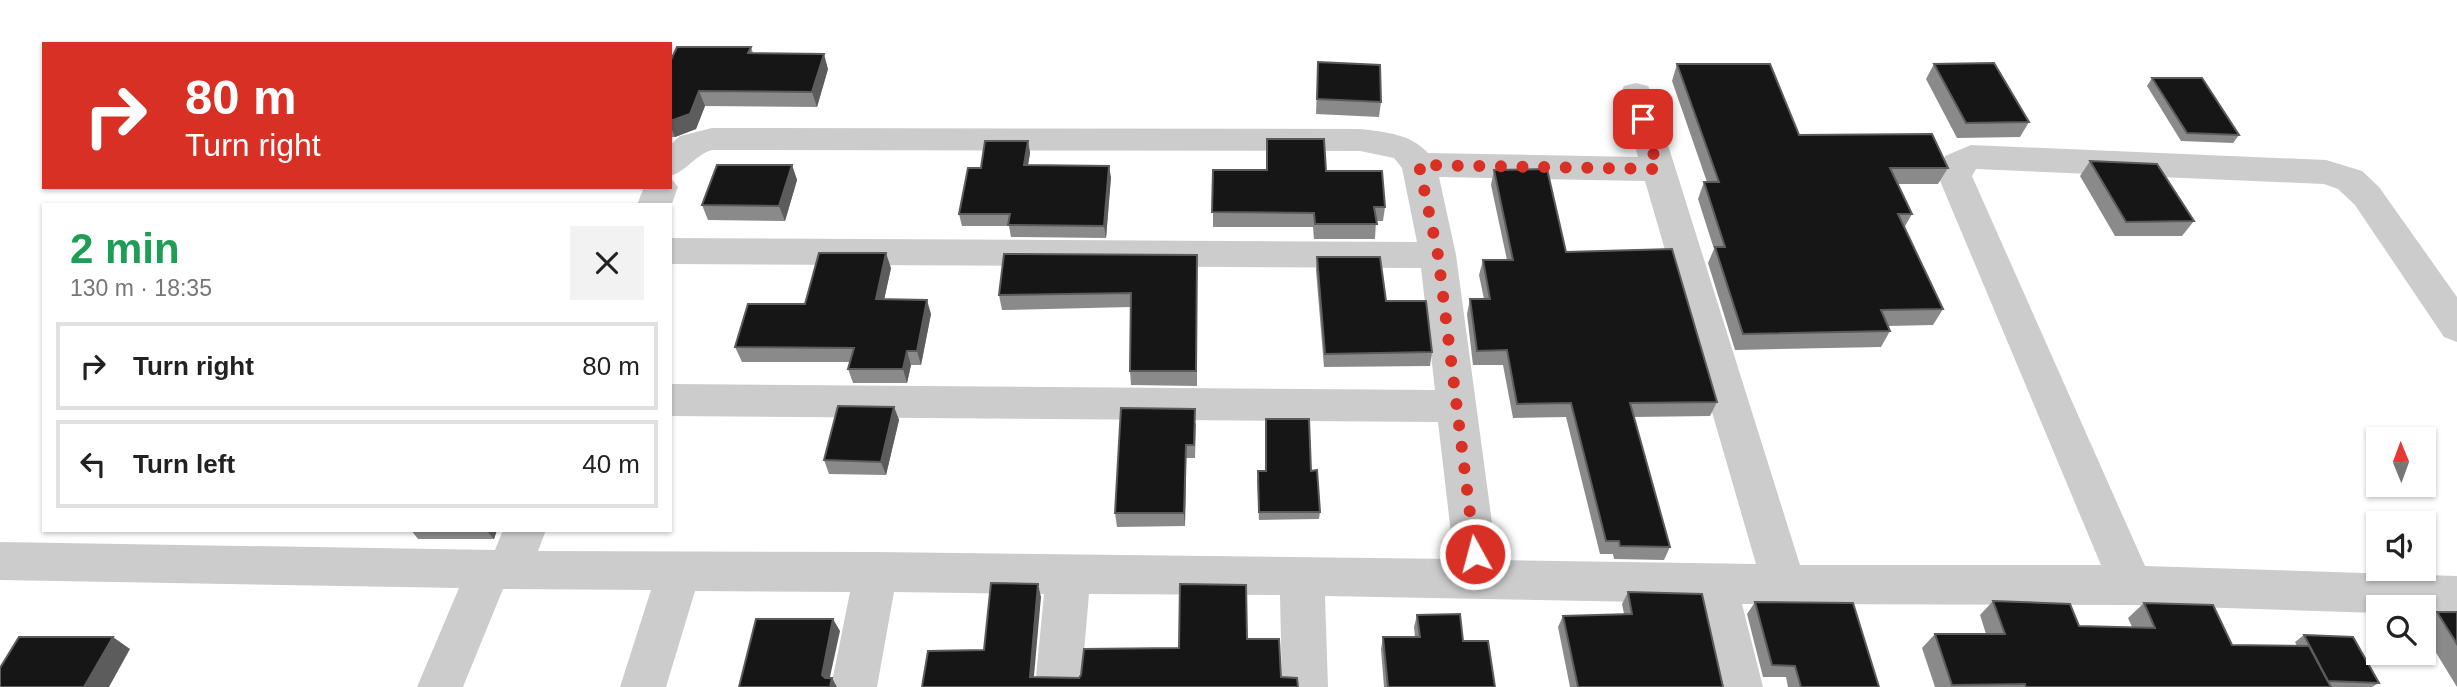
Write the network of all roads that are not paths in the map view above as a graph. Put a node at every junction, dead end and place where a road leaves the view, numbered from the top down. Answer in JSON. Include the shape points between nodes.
{"nodes":[{"id":1,"x":1636,"y":94,"type":"dead end"},
{"id":2,"x":672,"y":162,"type":"edge"},
{"id":3,"x":1419,"y":165,"type":"junction"},
{"id":4,"x":1658,"y":169,"type":"junction"},
{"id":5,"x":672,"y":251,"type":"edge"},
{"id":6,"x":1438,"y":255,"type":"junction"},
{"id":7,"x":2457,"y":327,"type":"edge"},
{"id":8,"x":672,"y":400,"type":"edge"},
{"id":9,"x":1456,"y":406,"type":"junction"},
{"id":10,"x":524,"y":532,"type":"edge"},
{"id":11,"x":0,"y":561,"type":"edge"},
{"id":12,"x":499,"y":570,"type":"junction"},
{"id":13,"x":679,"y":571,"type":"junction"},
{"id":14,"x":876,"y":571,"type":"junction"},
{"id":15,"x":1068,"y":575,"type":"junction"},
{"id":16,"x":1302,"y":576,"type":"junction"},
{"id":17,"x":1478,"y":579,"type":"junction"},
{"id":18,"x":1715,"y":584,"type":"junction"},
{"id":19,"x":1784,"y":585,"type":"junction"},
{"id":20,"x":2131,"y":585,"type":"junction"},
{"id":21,"x":2457,"y":596,"type":"edge"},
{"id":22,"x":440,"y":687,"type":"edge"},
{"id":23,"x":643,"y":687,"type":"edge"},
{"id":24,"x":855,"y":687,"type":"edge"},
{"id":25,"x":1058,"y":687,"type":"edge"},
{"id":26,"x":1305,"y":687,"type":"edge"},
{"id":27,"x":1740,"y":687,"type":"edge"}],
"edges":[{"from":1,"to":4,"type":"street"},
{"from":2,"to":3,"type":"street","via":[[692,144],[712,138],[1360,140],[1406,150]]},
{"from":3,"to":4,"type":"street"},
{"from":3,"to":6,"type":"street"},
{"from":4,"to":19,"type":"street"},
{"from":5,"to":6,"type":"street"},
{"from":6,"to":9,"type":"street"},
{"from":7,"to":20,"type":"street","via":[[2367,196],[2350,180],[2326,172],[1971,157],[1957,163],[1955,176]]},
{"from":8,"to":9,"type":"street"},
{"from":9,"to":17,"type":"street"},
{"from":10,"to":12,"type":"street"},
{"from":11,"to":12,"type":"street"},
{"from":12,"to":13,"type":"street"},
{"from":12,"to":22,"type":"street"},
{"from":13,"to":14,"type":"street"},
{"from":13,"to":23,"type":"street"},
{"from":14,"to":15,"type":"street"},
{"from":14,"to":24,"type":"street"},
{"from":15,"to":16,"type":"street"},
{"from":15,"to":25,"type":"street"},
{"from":16,"to":17,"type":"street"},
{"from":16,"to":26,"type":"street"},
{"from":17,"to":18,"type":"street"},
{"from":18,"to":19,"type":"street"},
{"from":18,"to":27,"type":"street"},
{"from":19,"to":20,"type":"street"},
{"from":20,"to":21,"type":"street"}]}
